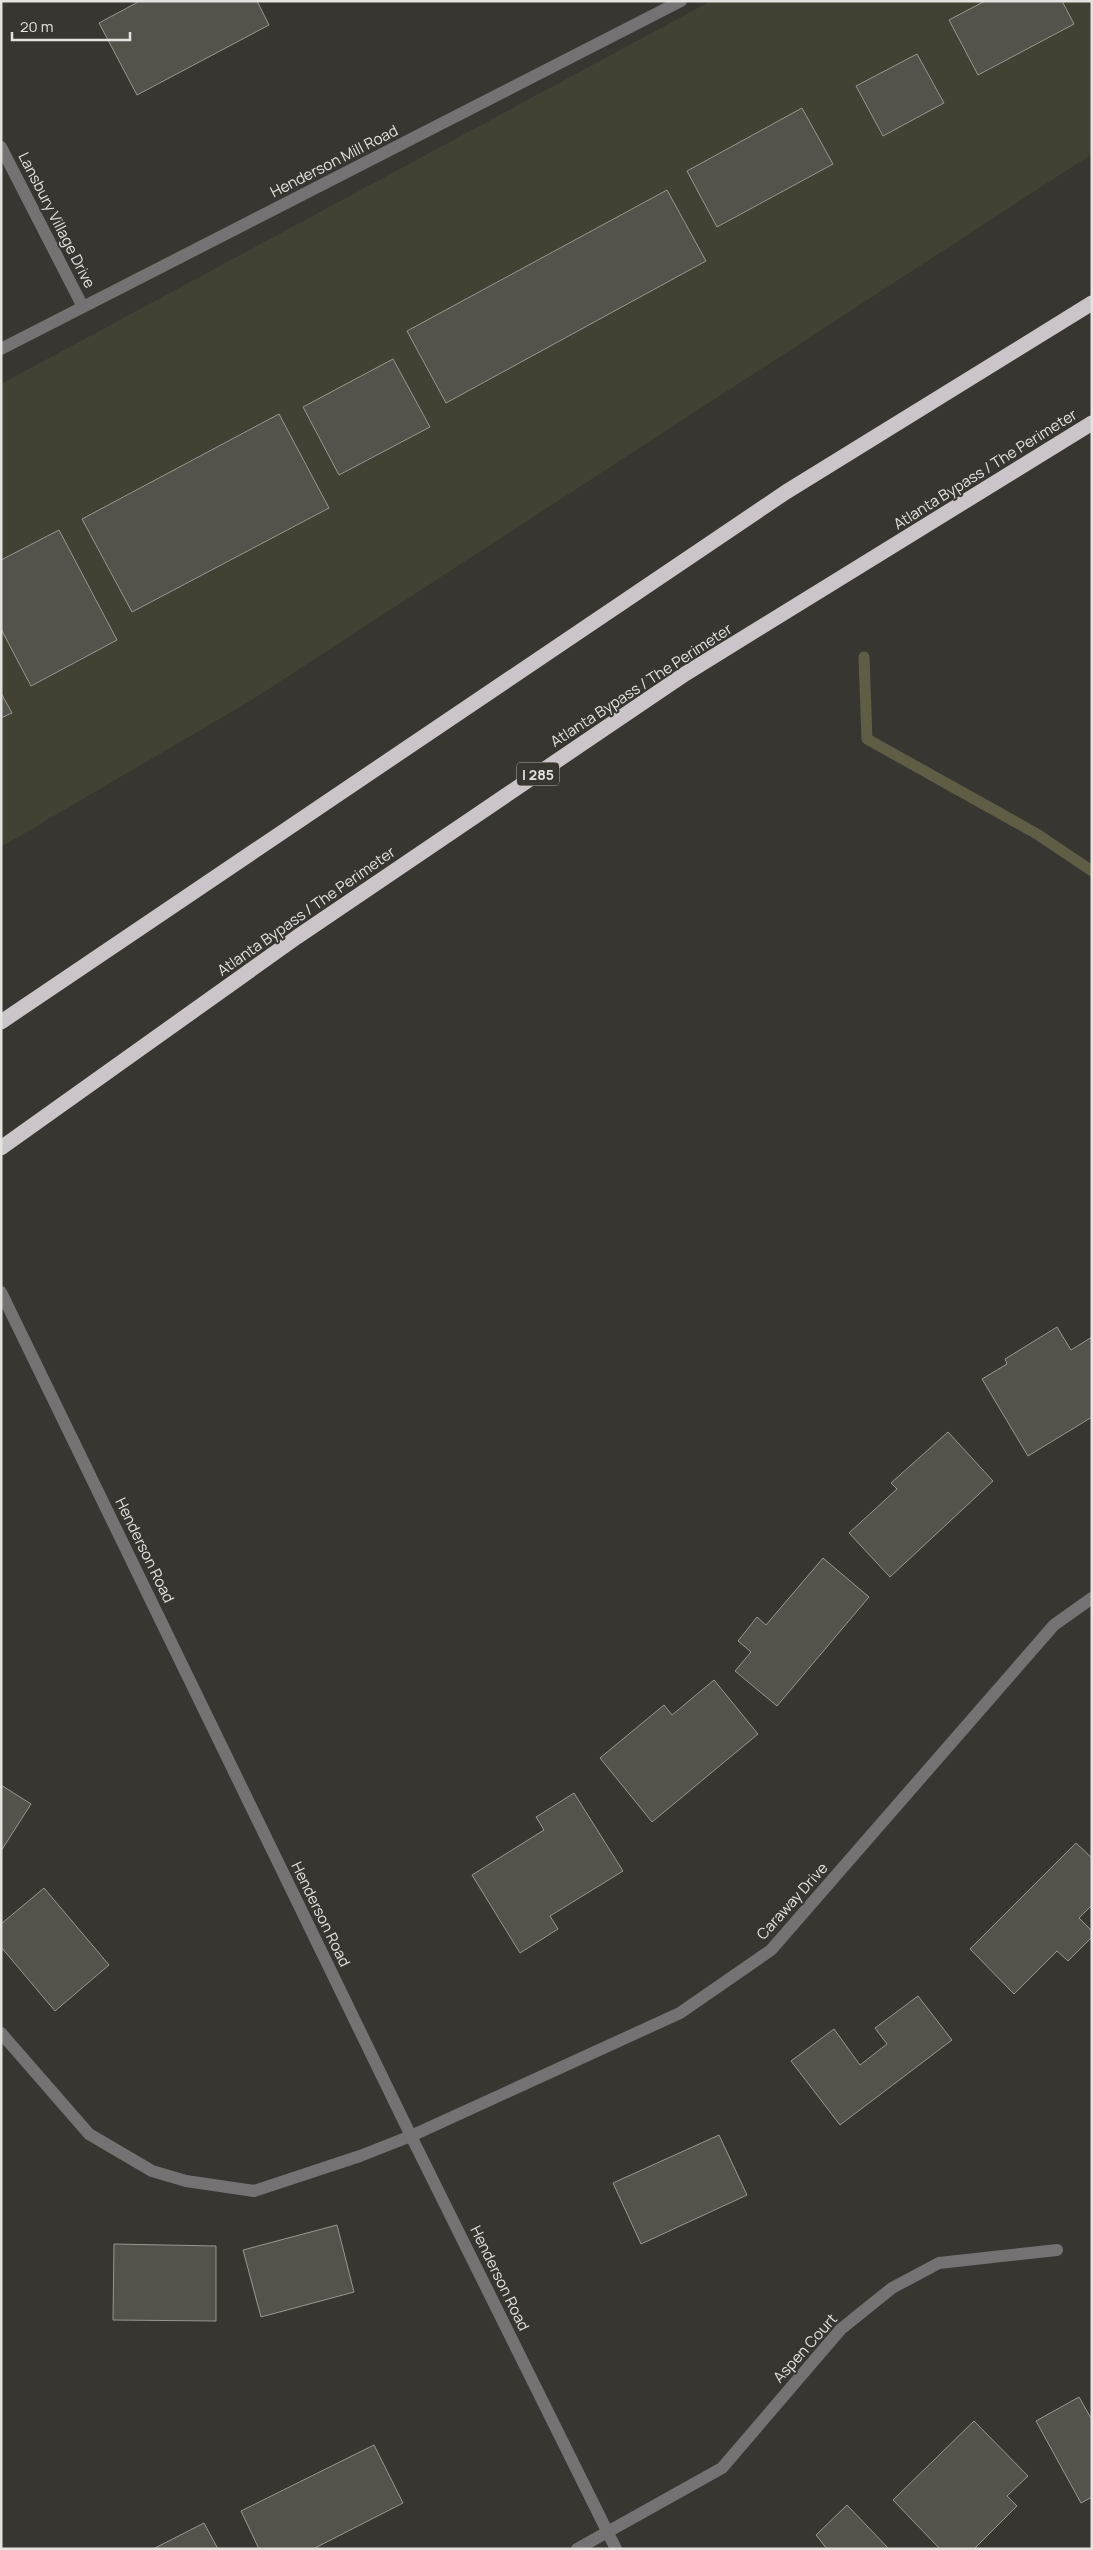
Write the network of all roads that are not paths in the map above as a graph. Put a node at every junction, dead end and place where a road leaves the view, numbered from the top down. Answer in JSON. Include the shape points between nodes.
{"nodes":[{"id":1,"x":681,"y":1,"type":"edge"},
{"id":2,"x":1,"y":147,"type":"edge"},
{"id":3,"x":1092,"y":303,"type":"edge"},
{"id":4,"x":83,"y":307,"type":"junction"},
{"id":5,"x":1,"y":349,"type":"edge"},
{"id":6,"x":1092,"y":424,"type":"edge"},
{"id":7,"x":1,"y":1022,"type":"edge"},
{"id":8,"x":1,"y":1148,"type":"edge"},
{"id":9,"x":1,"y":1292,"type":"edge"},
{"id":10,"x":1092,"y":1598,"type":"edge"},
{"id":11,"x":1,"y":2033,"type":"edge"},
{"id":12,"x":411,"y":2136,"type":"junction"},
{"id":13,"x":1057,"y":2250,"type":"dead end"},
{"id":14,"x":608,"y":2532,"type":"junction"},
{"id":15,"x":577,"y":2549,"type":"edge"},
{"id":16,"x":616,"y":2549,"type":"edge"}],
"edges":[{"from":1,"to":4,"type":"street","name":"Henderson Mill Road"},
{"from":2,"to":4,"type":"street","name":"Lansbury Village Drive"},
{"from":3,"to":7,"type":"highway","via":[[786,492]]},
{"from":4,"to":5,"type":"street","name":"Henderson Mill Road"},
{"from":6,"to":8,"type":"highway","name":"Atlanta Bypass / The Perimeter","number":"I 285","via":[[685,674],[297,937]]},
{"from":9,"to":12,"type":"street","name":"Henderson Road"},
{"from":10,"to":12,"type":"street","name":"Caraway Drive","via":[[1054,1626],[771,1950],[680,2014]]},
{"from":11,"to":12,"type":"street","name":"Caraway Drive","via":[[89,2134],[152,2171],[186,2181],[254,2191]]},
{"from":12,"to":14,"type":"street","name":"Henderson Road"},
{"from":13,"to":14,"type":"street","name":"Aspen Court","via":[[939,2263],[892,2288],[841,2329],[722,2468]]},
{"from":14,"to":15,"type":"street","name":"Aspen Court"},
{"from":14,"to":16,"type":"street","name":"Henderson Road"}]}
